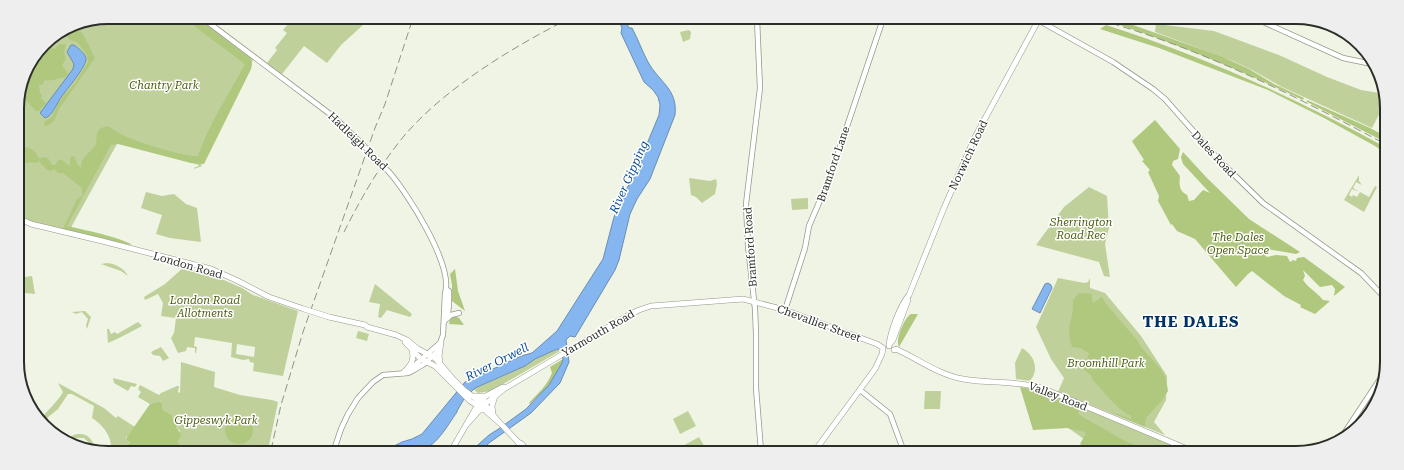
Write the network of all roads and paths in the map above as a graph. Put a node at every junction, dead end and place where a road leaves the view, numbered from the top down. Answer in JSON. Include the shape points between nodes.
{"nodes":[{"id":1,"x":210,"y":24,"type":"edge"},
{"id":2,"x":757,"y":24,"type":"edge"},
{"id":3,"x":881,"y":24,"type":"edge"},
{"id":4,"x":1037,"y":24,"type":"edge"},
{"id":5,"x":1046,"y":24,"type":"edge"},
{"id":6,"x":1268,"y":24,"type":"edge"},
{"id":7,"x":1367,"y":63,"type":"edge"},
{"id":8,"x":24,"y":221,"type":"edge"},
{"id":9,"x":1380,"y":293,"type":"edge"},
{"id":10,"x":909,"y":295,"type":"junction"},
{"id":11,"x":754,"y":301,"type":"junction"},
{"id":12,"x":785,"y":310,"type":"junction"},
{"id":13,"x":459,"y":313,"type":"dead end"},
{"id":14,"x":446,"y":320,"type":"junction"},
{"id":15,"x":402,"y":338,"type":"junction"},
{"id":16,"x":441,"y":342,"type":"junction"},
{"id":17,"x":883,"y":348,"type":"junction"},
{"id":18,"x":891,"y":348,"type":"junction"},
{"id":19,"x":411,"y":349,"type":"junction"},
{"id":20,"x":426,"y":354,"type":"junction"},
{"id":21,"x":432,"y":356,"type":"junction"},
{"id":22,"x":422,"y":359,"type":"junction"},
{"id":23,"x":427,"y":361,"type":"junction"},
{"id":24,"x":441,"y":363,"type":"junction"},
{"id":25,"x":404,"y":372,"type":"junction"},
{"id":26,"x":516,"y":382,"type":"junction"},
{"id":27,"x":1377,"y":384,"type":"edge"},
{"id":28,"x":458,"y":387,"type":"junction"},
{"id":29,"x":860,"y":390,"type":"junction"},
{"id":30,"x":496,"y":395,"type":"junction"},
{"id":31,"x":469,"y":396,"type":"junction"},
{"id":32,"x":486,"y":396,"type":"junction"},
{"id":33,"x":480,"y":405,"type":"junction"},
{"id":34,"x":494,"y":415,"type":"junction"},
{"id":35,"x":500,"y":423,"type":"junction"},
{"id":36,"x":467,"y":424,"type":"junction"},
{"id":37,"x":1347,"y":429,"type":"edge"},
{"id":38,"x":335,"y":446,"type":"edge"},
{"id":39,"x":454,"y":446,"type":"edge"},
{"id":40,"x":521,"y":446,"type":"edge"},
{"id":41,"x":761,"y":446,"type":"edge"},
{"id":42,"x":818,"y":446,"type":"edge"},
{"id":43,"x":902,"y":446,"type":"edge"},
{"id":44,"x":1180,"y":446,"type":"edge"}],
"edges":[{"from":1,"to":14,"type":"street","name":"Hadleigh Road","bridge":true,"via":[[334,116],[389,172],[406,194],[428,232],[443,269],[446,289],[449,292]]},
{"from":2,"to":11,"type":"street","name":"Bramford Road","via":[[760,88],[746,204]]},
{"from":3,"to":12,"type":"street","name":"Bramford Lane","via":[[830,177],[809,226],[805,248]]},
{"from":4,"to":10,"type":"main road","name":"Norwich Road","via":[[975,137]]},
{"from":5,"to":9,"type":"street","name":"Dales Road","via":[[1113,62],[1153,89],[1263,203],[1361,273]]},
{"from":6,"to":7,"type":"street","via":[[1343,58]]},
{"from":8,"to":15,"type":"main road","name":"London Road","bridge":true,"via":[[211,269],[270,297],[354,323],[356,326]]},
{"from":10,"to":18,"type":"main road","name":"Norwich Road"},
{"from":10,"to":18,"type":"main road","name":"Norwich Road","via":[[896,321],[890,339]]},
{"from":11,"to":12,"type":"main road","name":"Chevallier Street"},
{"from":11,"to":26,"type":"main road","name":"Yarmouth Road","via":[[733,299],[647,307],[625,317]]},
{"from":11,"to":41,"type":"street","name":"Bramford Road"},
{"from":12,"to":17,"type":"main road","name":"Chevallier Street"},
{"from":13,"to":14,"type":"street","via":[[451,315]]},
{"from":14,"to":16,"type":"street","name":"Hadleigh Road"},
{"from":15,"to":19,"type":"main road","name":"London Road"},
{"from":15,"to":20,"type":"main road","name":"London Road"},
{"from":16,"to":20,"type":"street"},
{"from":16,"to":21,"type":"street","name":"Hadleigh Road","via":[[437,352]]},
{"from":16,"to":24,"type":"main road"},
{"from":17,"to":18,"type":"main road"},
{"from":17,"to":29,"type":"main road","via":[[875,369]]},
{"from":18,"to":44,"type":"main road","name":"Valley Road","via":[[914,357],[946,375],[968,380],[1023,383],[1042,388]]},
{"from":19,"to":22,"type":"main road","name":"London Road"},
{"from":19,"to":25,"type":"main road","via":[[413,361]]},
{"from":20,"to":21,"type":"main road","name":"London Road"},
{"from":20,"to":22,"type":"street"},
{"from":21,"to":23,"type":"street","name":"Hadleigh Road"},
{"from":21,"to":24,"type":"main road","name":"London Road"},
{"from":22,"to":23,"type":"main road","name":"London Road"},
{"from":22,"to":25,"type":"street"},
{"from":23,"to":25,"type":"street","name":"Hadleigh Road","via":[[414,370]]},
{"from":23,"to":28,"type":"main road","name":"London Road"},
{"from":24,"to":28,"type":"main road","name":"London Road"},
{"from":25,"to":38,"type":"street","name":"Hadleigh Road","via":[[383,375],[368,386],[348,414]]},
{"from":26,"to":30,"type":"main road","name":"Yarmouth Road"},
{"from":26,"to":32,"type":"main road","via":[[512,381]]},
{"from":27,"to":37,"type":"street"},
{"from":28,"to":31,"type":"main road","name":"London Road"},
{"from":29,"to":42,"type":"main road"},
{"from":29,"to":43,"type":"street","via":[[890,414]]},
{"from":30,"to":33,"type":"main road","name":"Yarmouth Road"},
{"from":30,"to":34,"type":"main road","via":[[492,406]]},
{"from":31,"to":32,"type":"main road"},
{"from":31,"to":33,"type":"main road","name":"London Road"},
{"from":31,"to":36,"type":"main road","via":[[471,410]]},
{"from":32,"to":33,"type":"main road"},
{"from":33,"to":34,"type":"main road","name":"London Road"},
{"from":33,"to":35,"type":"main road","name":"London Road"},
{"from":33,"to":36,"type":"main road"},
{"from":34,"to":35,"type":"main road","name":"London Road"},
{"from":35,"to":40,"type":"main road","name":"London Road"},
{"from":36,"to":39,"type":"main road"}]}
